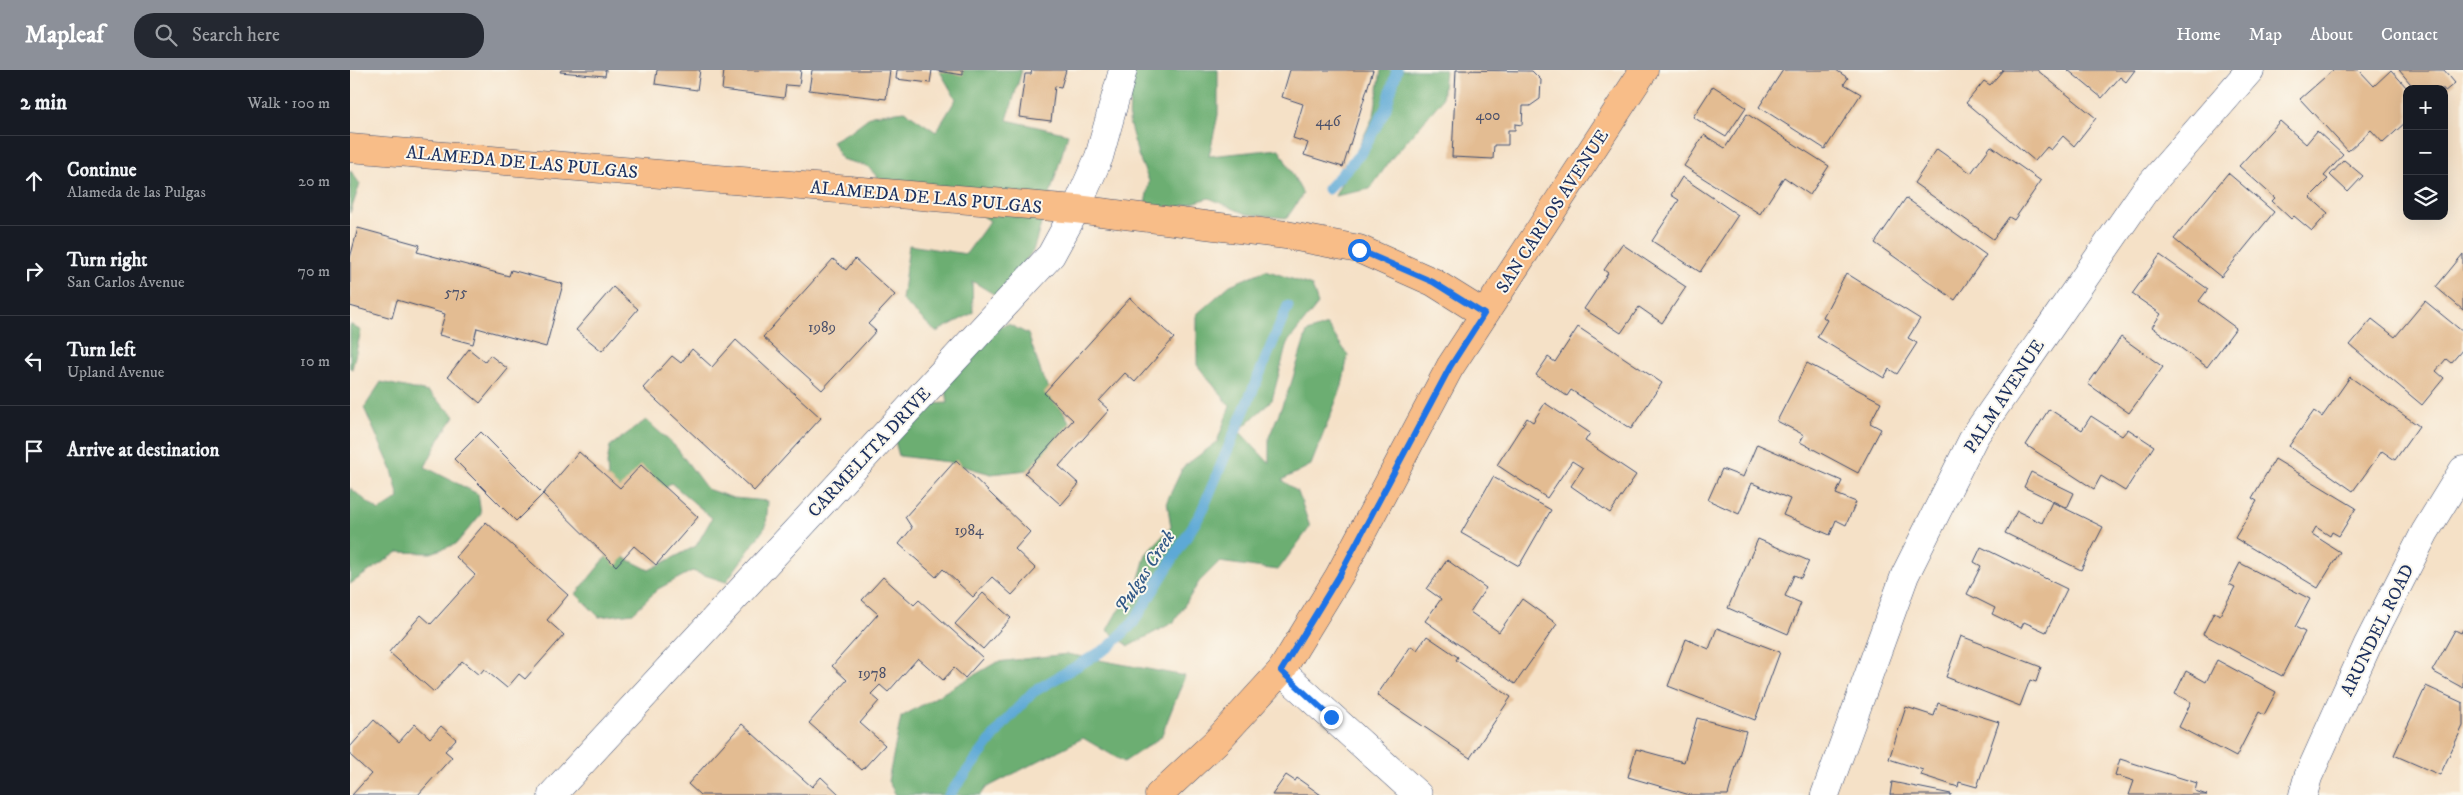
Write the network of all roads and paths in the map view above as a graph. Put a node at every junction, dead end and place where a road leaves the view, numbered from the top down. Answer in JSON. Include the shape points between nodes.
{"nodes":[{"id":1,"x":1123,"y":70,"type":"edge"},
{"id":2,"x":1644,"y":70,"type":"edge"},
{"id":3,"x":2250,"y":70,"type":"edge"},
{"id":4,"x":350,"y":148,"type":"edge"},
{"id":5,"x":1076,"y":210,"type":"junction"},
{"id":6,"x":1484,"y":314,"type":"junction"},
{"id":7,"x":2463,"y":470,"type":"edge"},
{"id":8,"x":1281,"y":671,"type":"junction"},
{"id":9,"x":552,"y":795,"type":"edge"},
{"id":10,"x":1158,"y":795,"type":"edge"},
{"id":11,"x":1418,"y":795,"type":"edge"},
{"id":12,"x":1825,"y":795,"type":"edge"},
{"id":13,"x":2303,"y":795,"type":"edge"}],
"edges":[{"from":1,"to":5,"type":"street","name":"CARMELITA DRIVE","via":[[1099,157]]},
{"from":2,"to":6,"type":"main road","name":"SAN CARLOS AVENUE"},
{"from":3,"to":12,"type":"street","name":"PALM AVENUE","via":[[2144,192],[1974,437],[1905,575]]},
{"from":4,"to":5,"type":"main road","name":"ALAMEDA DE LAS PULGAS"},
{"from":5,"to":6,"type":"main road","name":"ALAMEDA DE LAS PULGAS","via":[[1286,235],[1359,250],[1433,282]]},
{"from":5,"to":9,"type":"street","name":"CARMELITA DRIVE","via":[[1051,255]]},
{"from":6,"to":8,"type":"main road","name":"SAN CARLOS AVENUE","via":[[1450,367],[1339,576]]},
{"from":7,"to":13,"type":"street","name":"ARUNDEL ROAD","via":[[2425,532],[2368,644]]},
{"from":8,"to":10,"type":"main road","name":"SAN CARLOS AVENUE","via":[[1217,741]]},
{"from":8,"to":11,"type":"street"}]}
